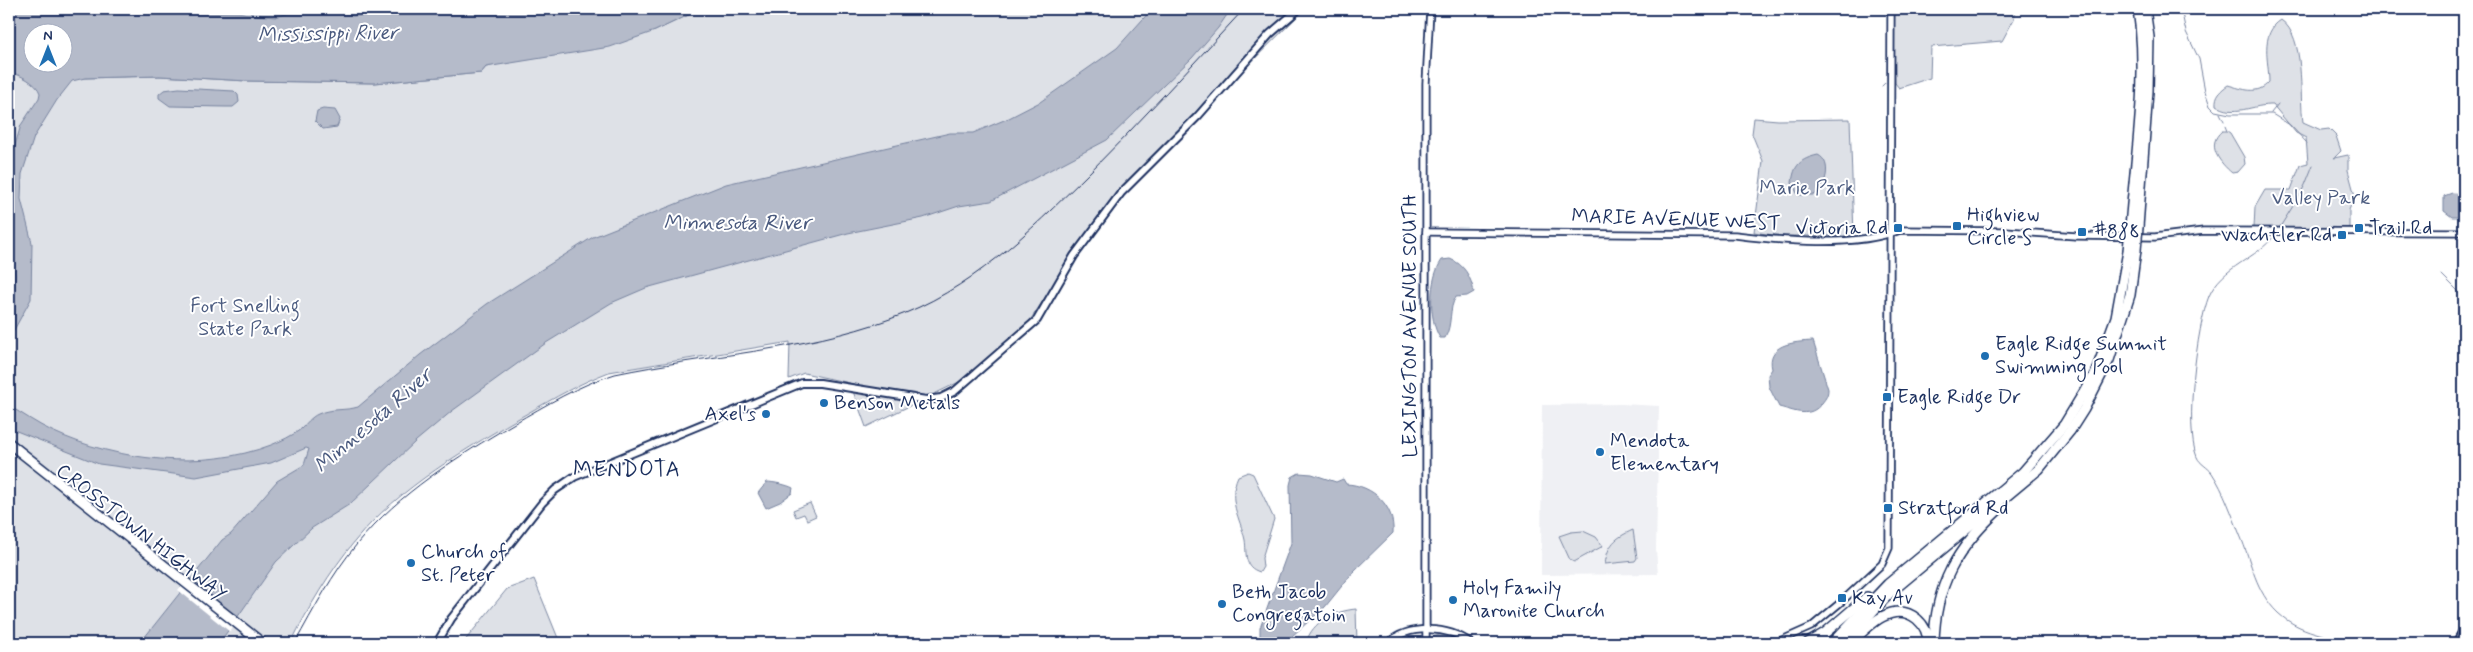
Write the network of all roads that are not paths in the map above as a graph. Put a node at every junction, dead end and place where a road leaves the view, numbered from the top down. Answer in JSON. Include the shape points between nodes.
{"nodes":[{"id":1,"x":1299,"y":9,"type":"edge"},
{"id":2,"x":1430,"y":9,"type":"edge"},
{"id":3,"x":1891,"y":9,"type":"edge"},
{"id":4,"x":2138,"y":9,"type":"edge"},
{"id":5,"x":2145,"y":9,"type":"edge"},
{"id":6,"x":2134,"y":228,"type":"junction"},
{"id":7,"x":1426,"y":232,"type":"junction"},
{"id":8,"x":2464,"y":232,"type":"edge"},
{"id":9,"x":1889,"y":235,"type":"junction"},
{"id":10,"x":2132,"y":250,"type":"junction"},
{"id":11,"x":9,"y":443,"type":"edge"},
{"id":12,"x":9,"y":450,"type":"edge"},
{"id":13,"x":2039,"y":469,"type":"junction"},
{"id":14,"x":1920,"y":556,"type":"junction"},
{"id":15,"x":2464,"y":629,"type":"edge"},
{"id":16,"x":1426,"y":630,"type":"junction"},
{"id":17,"x":252,"y":643,"type":"edge"},
{"id":18,"x":262,"y":643,"type":"edge"},
{"id":19,"x":437,"y":643,"type":"edge"},
{"id":20,"x":1388,"y":643,"type":"edge"},
{"id":21,"x":1426,"y":643,"type":"edge"},
{"id":22,"x":1471,"y":643,"type":"edge"},
{"id":23,"x":1775,"y":643,"type":"edge"},
{"id":24,"x":1808,"y":643,"type":"edge"},
{"id":25,"x":1832,"y":643,"type":"edge"},
{"id":26,"x":1843,"y":643,"type":"edge"},
{"id":27,"x":1851,"y":643,"type":"edge"},
{"id":28,"x":1928,"y":643,"type":"edge"},
{"id":29,"x":1934,"y":643,"type":"edge"},
{"id":30,"x":2456,"y":643,"type":"edge"}],
"edges":[{"from":1,"to":19,"type":"main road","via":[[1270,34],[1198,116],[1120,194],[1074,256],[1037,320],[955,391],[941,398],[926,400],[802,383],[574,477],[542,503],[451,619]]},
{"from":2,"to":7,"type":"street","name":"LEXINGTON AVENUE SOUTH","via":[[1426,83]]},
{"from":3,"to":9,"type":"street"},
{"from":4,"to":6,"type":"highway","via":[[2142,79]]},
{"from":5,"to":6,"type":"highway","via":[[2149,37],[2148,91]]},
{"from":6,"to":10,"type":"highway","bridge":true},
{"from":7,"to":9,"type":"street","name":"MARIE AVENUE WEST","via":[[1717,235],[1820,240]]},
{"from":7,"to":16,"type":"street","name":"LEXINGTON AVENUE SOUTH"},
{"from":8,"to":9,"type":"street","name":"MARIE AVENUE WEST","via":[[2203,231],[2153,237],[1900,230]]},
{"from":9,"to":23,"type":"street","via":[[1890,548],[1882,564],[1811,627]]},
{"from":10,"to":13,"type":"highway","via":[[2130,294],[2110,360],[2084,409]]},
{"from":10,"to":14,"type":"highway","via":[[2116,317],[2098,366],[2064,425],[2023,472]]},
{"from":11,"to":18,"type":"highway"},
{"from":12,"to":17,"type":"highway","name":"CROSSTOWN HIGHWAY"},
{"from":13,"to":26,"type":"highway","via":[[1891,592]]},
{"from":13,"to":29,"type":"highway","via":[[1978,528],[1957,556],[1940,596]]},
{"from":14,"to":24,"type":"highway","via":[[1825,633]]},
{"from":14,"to":25,"type":"highway","via":[[1888,584]]},
{"from":15,"to":30,"type":"main road"},
{"from":16,"to":20,"type":"street","via":[[1400,634]]},
{"from":16,"to":21,"type":"street","name":"LEXINGTON AVENUE SOUTH"},
{"from":16,"to":22,"type":"street","via":[[1446,632]]},
{"from":27,"to":28,"type":"highway","via":[[1870,625],[1886,615],[1899,612],[1922,624]]}]}
